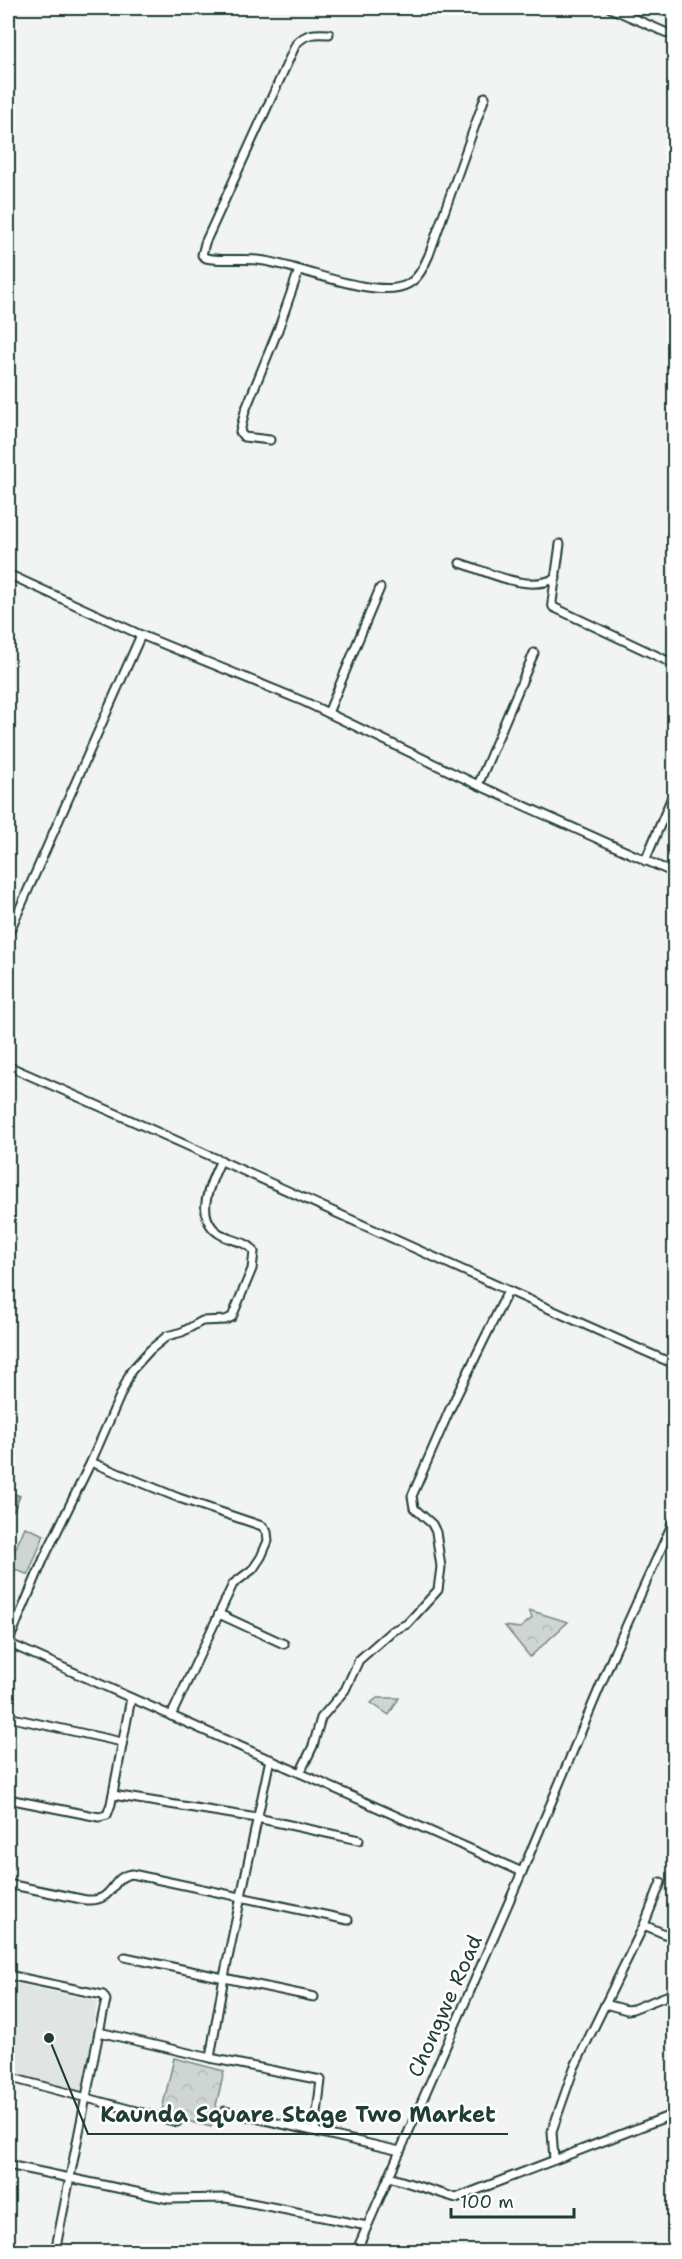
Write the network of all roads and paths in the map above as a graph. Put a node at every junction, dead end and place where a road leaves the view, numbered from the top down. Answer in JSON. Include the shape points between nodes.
{"nodes":[{"id":1,"x":610,"y":8,"type":"edge"},
{"id":2,"x":329,"y":34,"type":"dead end"},
{"id":3,"x":675,"y":36,"type":"edge"},
{"id":4,"x":485,"y":97,"type":"dead end"},
{"id":5,"x":299,"y":270,"type":"junction"},
{"id":6,"x":270,"y":440,"type":"dead end"},
{"id":7,"x":561,"y":544,"type":"dead end"},
{"id":8,"x":460,"y":563,"type":"dead end"},
{"id":9,"x":8,"y":574,"type":"edge"},
{"id":10,"x":556,"y":578,"type":"junction"},
{"id":11,"x":380,"y":588,"type":"dead end"},
{"id":12,"x":141,"y":635,"type":"junction"},
{"id":13,"x":534,"y":653,"type":"dead end"},
{"id":14,"x":675,"y":664,"type":"edge"},
{"id":15,"x":328,"y":713,"type":"junction"},
{"id":16,"x":478,"y":785,"type":"junction"},
{"id":17,"x":675,"y":792,"type":"edge"},
{"id":18,"x":645,"y":861,"type":"junction"},
{"id":19,"x":675,"y":873,"type":"edge"},
{"id":20,"x":8,"y":935,"type":"edge"},
{"id":21,"x":8,"y":1066,"type":"edge"},
{"id":22,"x":222,"y":1160,"type":"junction"},
{"id":23,"x":508,"y":1291,"type":"junction"},
{"id":24,"x":675,"y":1364,"type":"edge"},
{"id":25,"x":91,"y":1462,"type":"junction"},
{"id":26,"x":675,"y":1520,"type":"edge"},
{"id":27,"x":219,"y":1614,"type":"junction"},
{"id":28,"x":8,"y":1643,"type":"edge"},
{"id":29,"x":284,"y":1644,"type":"dead end"},
{"id":30,"x":131,"y":1698,"type":"junction"},
{"id":31,"x":171,"y":1716,"type":"junction"},
{"id":32,"x":8,"y":1717,"type":"edge"},
{"id":33,"x":122,"y":1742,"type":"junction"},
{"id":34,"x":270,"y":1759,"type":"junction"},
{"id":35,"x":300,"y":1773,"type":"junction"},
{"id":36,"x":113,"y":1795,"type":"junction"},
{"id":37,"x":8,"y":1799,"type":"edge"},
{"id":38,"x":257,"y":1818,"type":"junction"},
{"id":39,"x":359,"y":1840,"type":"dead end"},
{"id":40,"x":522,"y":1872,"type":"junction"},
{"id":41,"x":661,"y":1882,"type":"dead end"},
{"id":42,"x":8,"y":1884,"type":"edge"},
{"id":43,"x":241,"y":1896,"type":"junction"},
{"id":44,"x":348,"y":1920,"type":"dead end"},
{"id":45,"x":644,"y":1924,"type":"junction"},
{"id":46,"x":675,"y":1938,"type":"edge"},
{"id":47,"x":125,"y":1957,"type":"dead end"},
{"id":48,"x":8,"y":1974,"type":"edge"},
{"id":49,"x":224,"y":1977,"type":"junction"},
{"id":50,"x":675,"y":1993,"type":"edge"},
{"id":51,"x":314,"y":1997,"type":"dead end"},
{"id":52,"x":605,"y":2004,"type":"junction"},
{"id":53,"x":99,"y":2031,"type":"junction"},
{"id":54,"x":210,"y":2058,"type":"junction"},
{"id":55,"x":8,"y":2078,"type":"edge"},
{"id":56,"x":84,"y":2099,"type":"junction"},
{"id":57,"x":225,"y":2111,"type":"dead end"},
{"id":58,"x":675,"y":2114,"type":"edge"},
{"id":59,"x":177,"y":2122,"type":"dead end"},
{"id":60,"x":315,"y":2130,"type":"junction"},
{"id":61,"x":400,"y":2151,"type":"junction"},
{"id":62,"x":554,"y":2160,"type":"junction"},
{"id":63,"x":8,"y":2165,"type":"edge"},
{"id":64,"x":388,"y":2176,"type":"junction"},
{"id":65,"x":69,"y":2179,"type":"junction"},
{"id":66,"x":367,"y":2226,"type":"junction"},
{"id":67,"x":55,"y":2252,"type":"edge"},
{"id":68,"x":356,"y":2252,"type":"edge"}],
"edges":[{"from":1,"to":3,"type":"street"},
{"from":2,"to":5,"type":"street","via":[[309,34],[296,44],[202,250],[206,258],[267,261]]},
{"from":4,"to":5,"type":"street","via":[[432,246],[414,280],[391,289],[337,281]]},
{"from":5,"to":6,"type":"street","via":[[240,432],[244,437]]},
{"from":7,"to":10,"type":"street"},
{"from":8,"to":10,"type":"street","via":[[525,583],[541,584]]},
{"from":9,"to":12,"type":"street"},
{"from":10,"to":14,"type":"street","via":[[554,608]]},
{"from":11,"to":15,"type":"street"},
{"from":12,"to":15,"type":"street"},
{"from":12,"to":20,"type":"street"},
{"from":13,"to":16,"type":"street"},
{"from":15,"to":16,"type":"street"},
{"from":16,"to":18,"type":"street"},
{"from":17,"to":18,"type":"street"},
{"from":18,"to":19,"type":"street"},
{"from":21,"to":22,"type":"street"},
{"from":22,"to":23,"type":"street"},
{"from":22,"to":25,"type":"street","via":[[207,1191],[209,1222],[219,1234],[250,1246],[254,1252],[252,1269],[234,1314],[225,1320],[202,1321],[167,1336],[143,1357],[127,1379]]},
{"from":23,"to":24,"type":"street"},
{"from":23,"to":35,"type":"street","via":[[412,1496],[414,1508],[436,1532],[441,1567],[438,1590],[407,1624],[392,1631],[359,1660],[345,1690],[321,1718],[314,1746]]},
{"from":25,"to":27,"type":"street","via":[[265,1529],[268,1541],[261,1557],[250,1572],[236,1580]]},
{"from":25,"to":28,"type":"street"},
{"from":26,"to":40,"type":"street","name":"Chongwe Road"},
{"from":27,"to":29,"type":"street"},
{"from":27,"to":31,"type":"street"},
{"from":28,"to":30,"type":"street"},
{"from":30,"to":31,"type":"street"},
{"from":30,"to":33,"type":"street"},
{"from":31,"to":34,"type":"street"},
{"from":32,"to":33,"type":"street"},
{"from":33,"to":36,"type":"street"},
{"from":34,"to":35,"type":"street"},
{"from":34,"to":38,"type":"street"},
{"from":35,"to":40,"type":"street"},
{"from":36,"to":37,"type":"street","via":[[109,1813],[99,1817]]},
{"from":36,"to":38,"type":"street"},
{"from":38,"to":39,"type":"street"},
{"from":38,"to":43,"type":"street"},
{"from":40,"to":61,"type":"street","name":"Chongwe Road"},
{"from":41,"to":45,"type":"street"},
{"from":42,"to":43,"type":"street","via":[[96,1900],[108,1894],[124,1876],[132,1874]]},
{"from":43,"to":44,"type":"street"},
{"from":43,"to":49,"type":"street"},
{"from":45,"to":46,"type":"street"},
{"from":45,"to":52,"type":"street"},
{"from":47,"to":49,"type":"street"},
{"from":48,"to":53,"type":"street","via":[[103,1995]]},
{"from":49,"to":51,"type":"street"},
{"from":49,"to":54,"type":"street"},
{"from":50,"to":52,"type":"street","via":[[627,2010]]},
{"from":52,"to":62,"type":"street","via":[[574,2068],[553,2130]]},
{"from":53,"to":54,"type":"street"},
{"from":53,"to":56,"type":"street"},
{"from":54,"to":60,"type":"street","via":[[321,2080]]},
{"from":55,"to":56,"type":"street"},
{"from":56,"to":59,"type":"street"},
{"from":56,"to":65,"type":"street"},
{"from":57,"to":60,"type":"street"},
{"from":58,"to":62,"type":"street"},
{"from":60,"to":61,"type":"street"},
{"from":61,"to":64,"type":"street","name":"Chongwe Road"},
{"from":62,"to":64,"type":"street","via":[[455,2198]]},
{"from":63,"to":65,"type":"street"},
{"from":64,"to":66,"type":"street","name":"Chongwe Road"},
{"from":65,"to":66,"type":"street","via":[[169,2199],[226,2198]]},
{"from":65,"to":67,"type":"street"},
{"from":66,"to":68,"type":"street","name":"Chongwe Road"}]}
